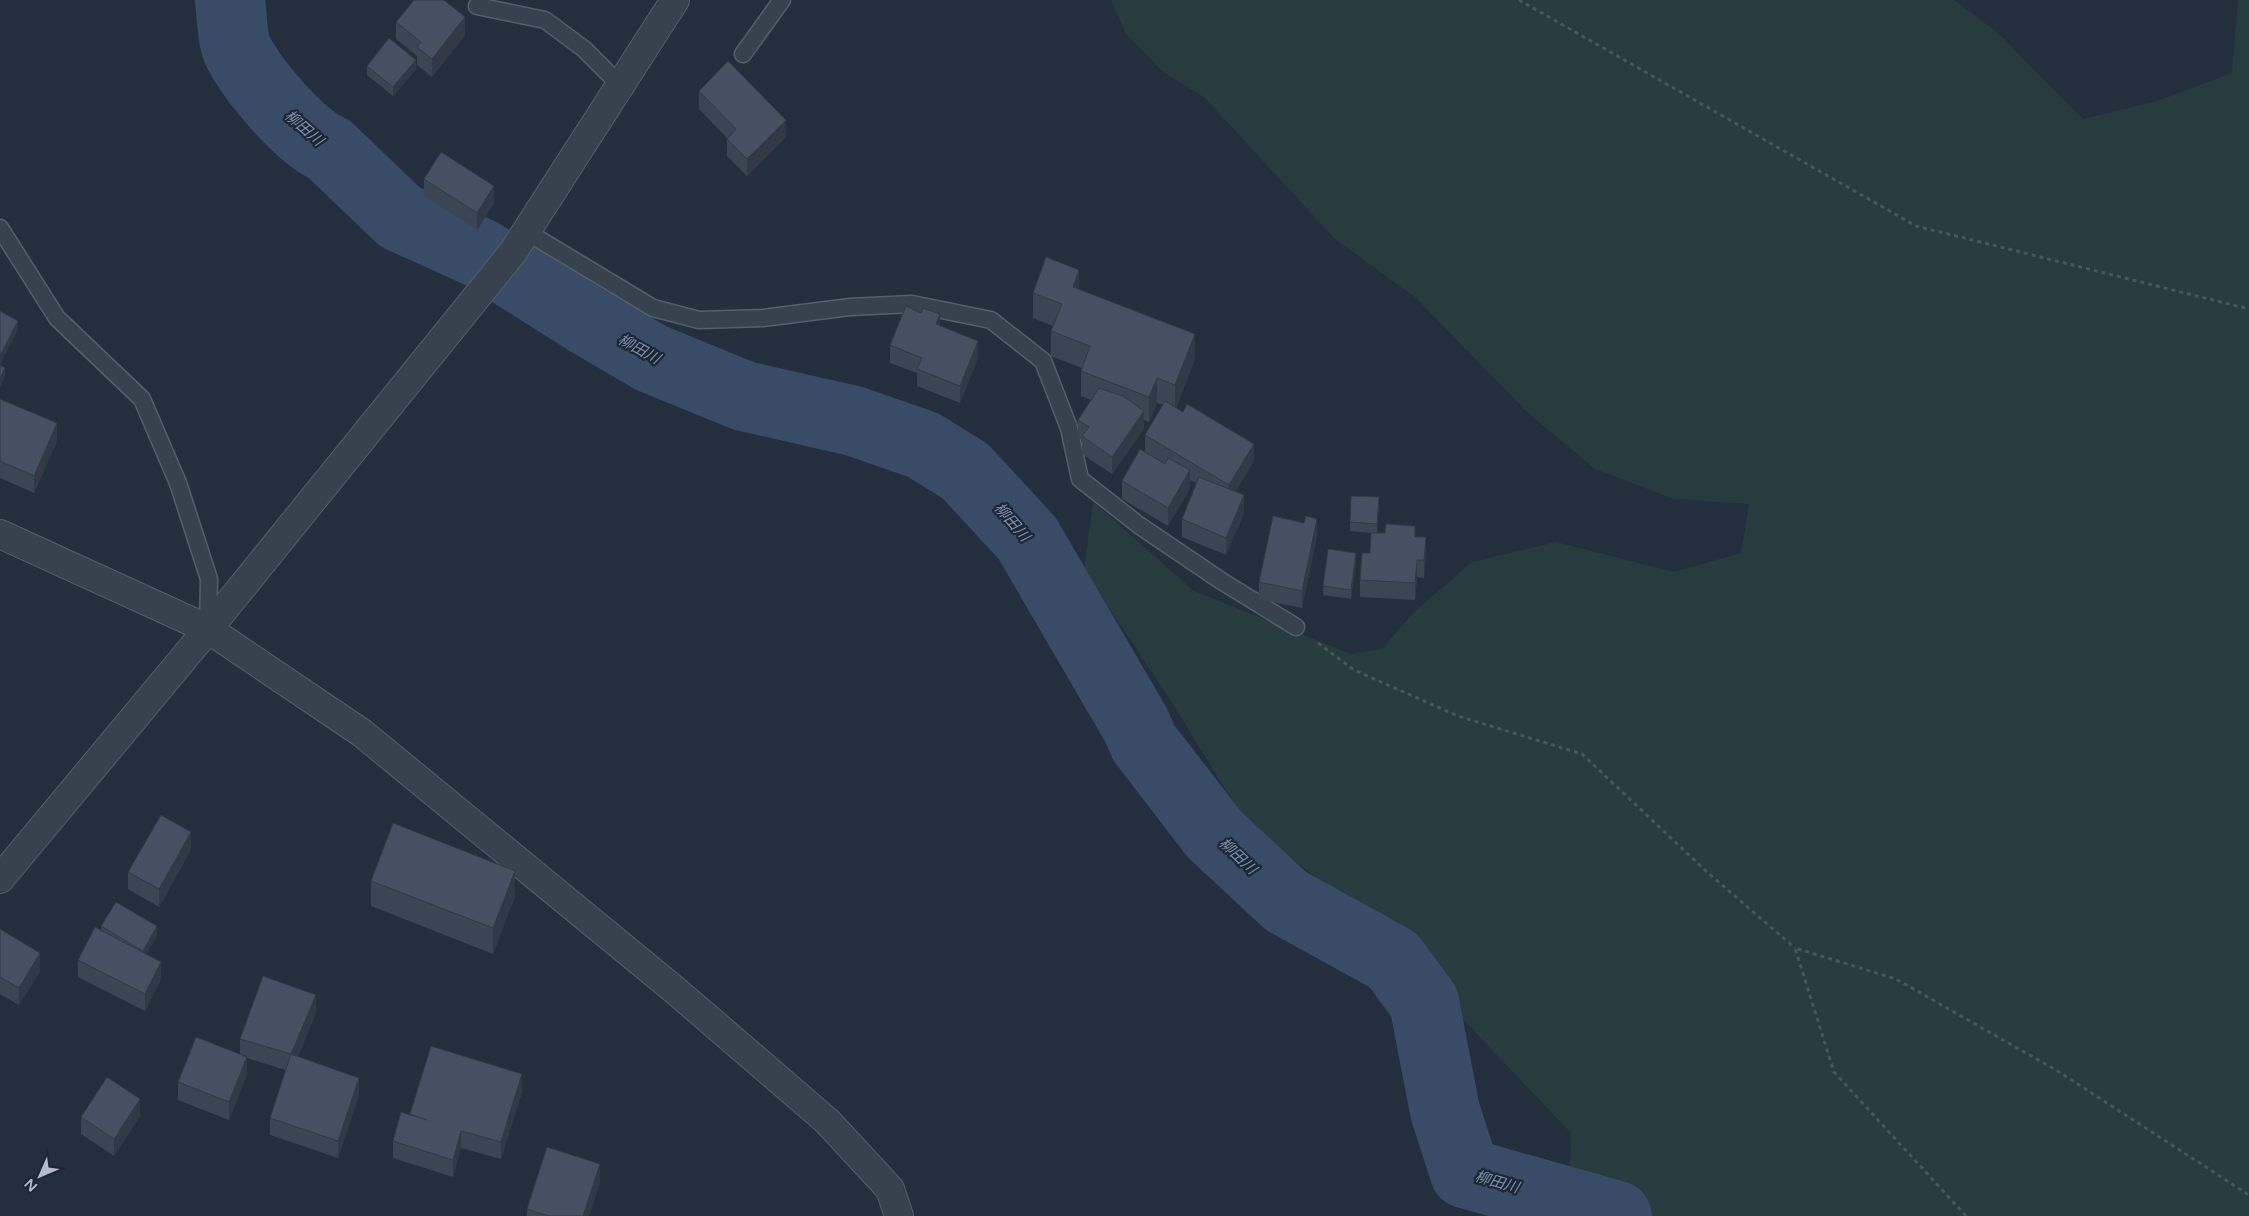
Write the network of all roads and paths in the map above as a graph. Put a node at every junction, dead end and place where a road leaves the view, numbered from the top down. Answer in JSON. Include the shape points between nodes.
{"nodes":[{"id":1,"x":675,"y":0,"type":"edge"},
{"id":2,"x":782,"y":0,"type":"edge"},
{"id":3,"x":1519,"y":0,"type":"edge"},
{"id":4,"x":477,"y":6,"type":"dead end"},
{"id":5,"x":743,"y":54,"type":"dead end"},
{"id":6,"x":620,"y":85,"type":"junction"},
{"id":7,"x":0,"y":228,"type":"edge"},
{"id":8,"x":520,"y":242,"type":"junction"},
{"id":9,"x":2249,"y":309,"type":"edge"},
{"id":10,"x":0,"y":534,"type":"edge"},
{"id":11,"x":1296,"y":627,"type":"joint"},
{"id":12,"x":208,"y":629,"type":"junction"},
{"id":13,"x":0,"y":879,"type":"edge"},
{"id":14,"x":1795,"y":948,"type":"junction"},
{"id":15,"x":2249,"y":1194,"type":"edge"},
{"id":16,"x":899,"y":1216,"type":"edge"},
{"id":17,"x":1966,"y":1216,"type":"edge"}],
"edges":[{"from":1,"to":6,"type":"street"},
{"from":2,"to":5,"type":"lane"},
{"from":3,"to":9,"type":"path","via":[[1916,226]]},
{"from":4,"to":6,"type":"lane","via":[[545,20],[584,49]]},
{"from":6,"to":8,"type":"street"},
{"from":7,"to":12,"type":"lane","via":[[57,318],[142,399],[178,484],[209,578]]},
{"from":8,"to":11,"type":"lane","via":[[653,308],[699,320],[763,318],[850,307],[912,304],[991,320],[1043,360],[1069,428],[1080,479],[1140,526]]},
{"from":8,"to":12,"type":"street"},
{"from":10,"to":12,"type":"street"},
{"from":11,"to":14,"type":"path","via":[[1354,670],[1458,716],[1582,754],[1707,872]]},
{"from":12,"to":13,"type":"street"},
{"from":12,"to":16,"type":"street","via":[[362,733],[676,991],[827,1121],[890,1189]]},
{"from":14,"to":15,"type":"path","via":[[1896,979],[2056,1070]]},
{"from":14,"to":17,"type":"path","via":[[1834,1072]]}]}
